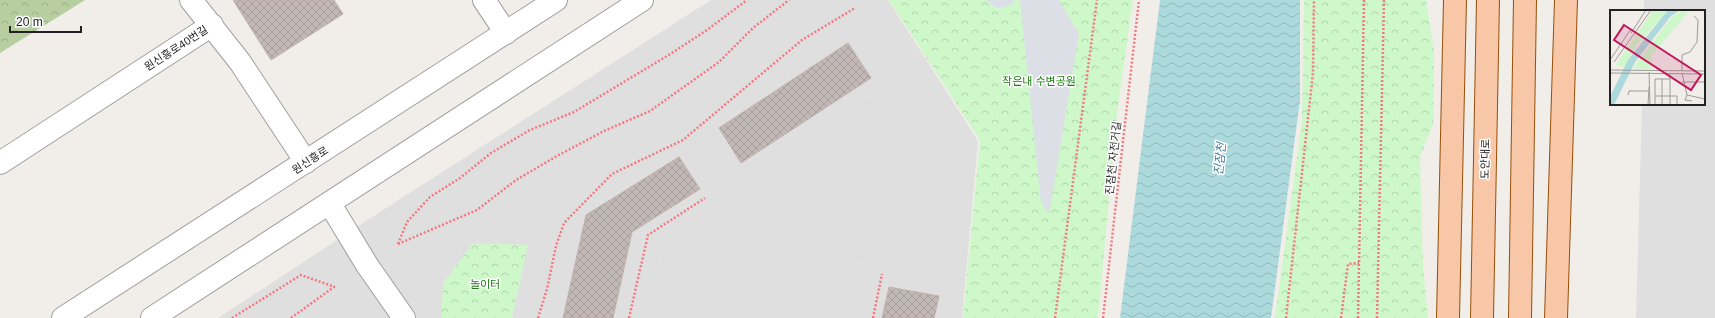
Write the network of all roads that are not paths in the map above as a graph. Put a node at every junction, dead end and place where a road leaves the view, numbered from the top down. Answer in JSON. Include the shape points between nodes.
{"nodes":[{"id":1,"x":191,"y":0,"type":"edge"},
{"id":2,"x":484,"y":0,"type":"edge"},
{"id":3,"x":556,"y":0,"type":"edge"},
{"id":4,"x":642,"y":0,"type":"edge"},
{"id":5,"x":1455,"y":0,"type":"edge"},
{"id":6,"x":1488,"y":0,"type":"edge"},
{"id":7,"x":1525,"y":0,"type":"edge"},
{"id":8,"x":1566,"y":0,"type":"edge"},
{"id":9,"x":212,"y":25,"type":"junction"},
{"id":10,"x":506,"y":33,"type":"junction"},
{"id":11,"x":306,"y":162,"type":"junction"},
{"id":12,"x":0,"y":163,"type":"edge"},
{"id":13,"x":330,"y":204,"type":"junction"},
{"id":14,"x":63,"y":318,"type":"edge"},
{"id":15,"x":152,"y":318,"type":"edge"},
{"id":16,"x":404,"y":318,"type":"edge"},
{"id":17,"x":1448,"y":318,"type":"edge"},
{"id":18,"x":1482,"y":318,"type":"edge"},
{"id":19,"x":1520,"y":318,"type":"edge"},
{"id":20,"x":1556,"y":318,"type":"edge"}],
"edges":[{"from":1,"to":9,"type":"street"},
{"from":2,"to":10,"type":"street"},
{"from":3,"to":10,"type":"street","name":"원신흥로"},
{"from":4,"to":13,"type":"street"},
{"from":5,"to":17,"type":"main road"},
{"from":6,"to":18,"type":"main road","name":"도안대로"},
{"from":7,"to":19,"type":"main road"},
{"from":8,"to":20,"type":"main road"},
{"from":9,"to":11,"type":"street","name":"원신흥로40번길","via":[[240,62]]},
{"from":9,"to":12,"type":"street","name":"원신흥로40번길"},
{"from":10,"to":11,"type":"street","name":"원신흥로"},
{"from":11,"to":14,"type":"street","name":"원신흥로"},
{"from":13,"to":15,"type":"street"},
{"from":13,"to":16,"type":"street"}]}
